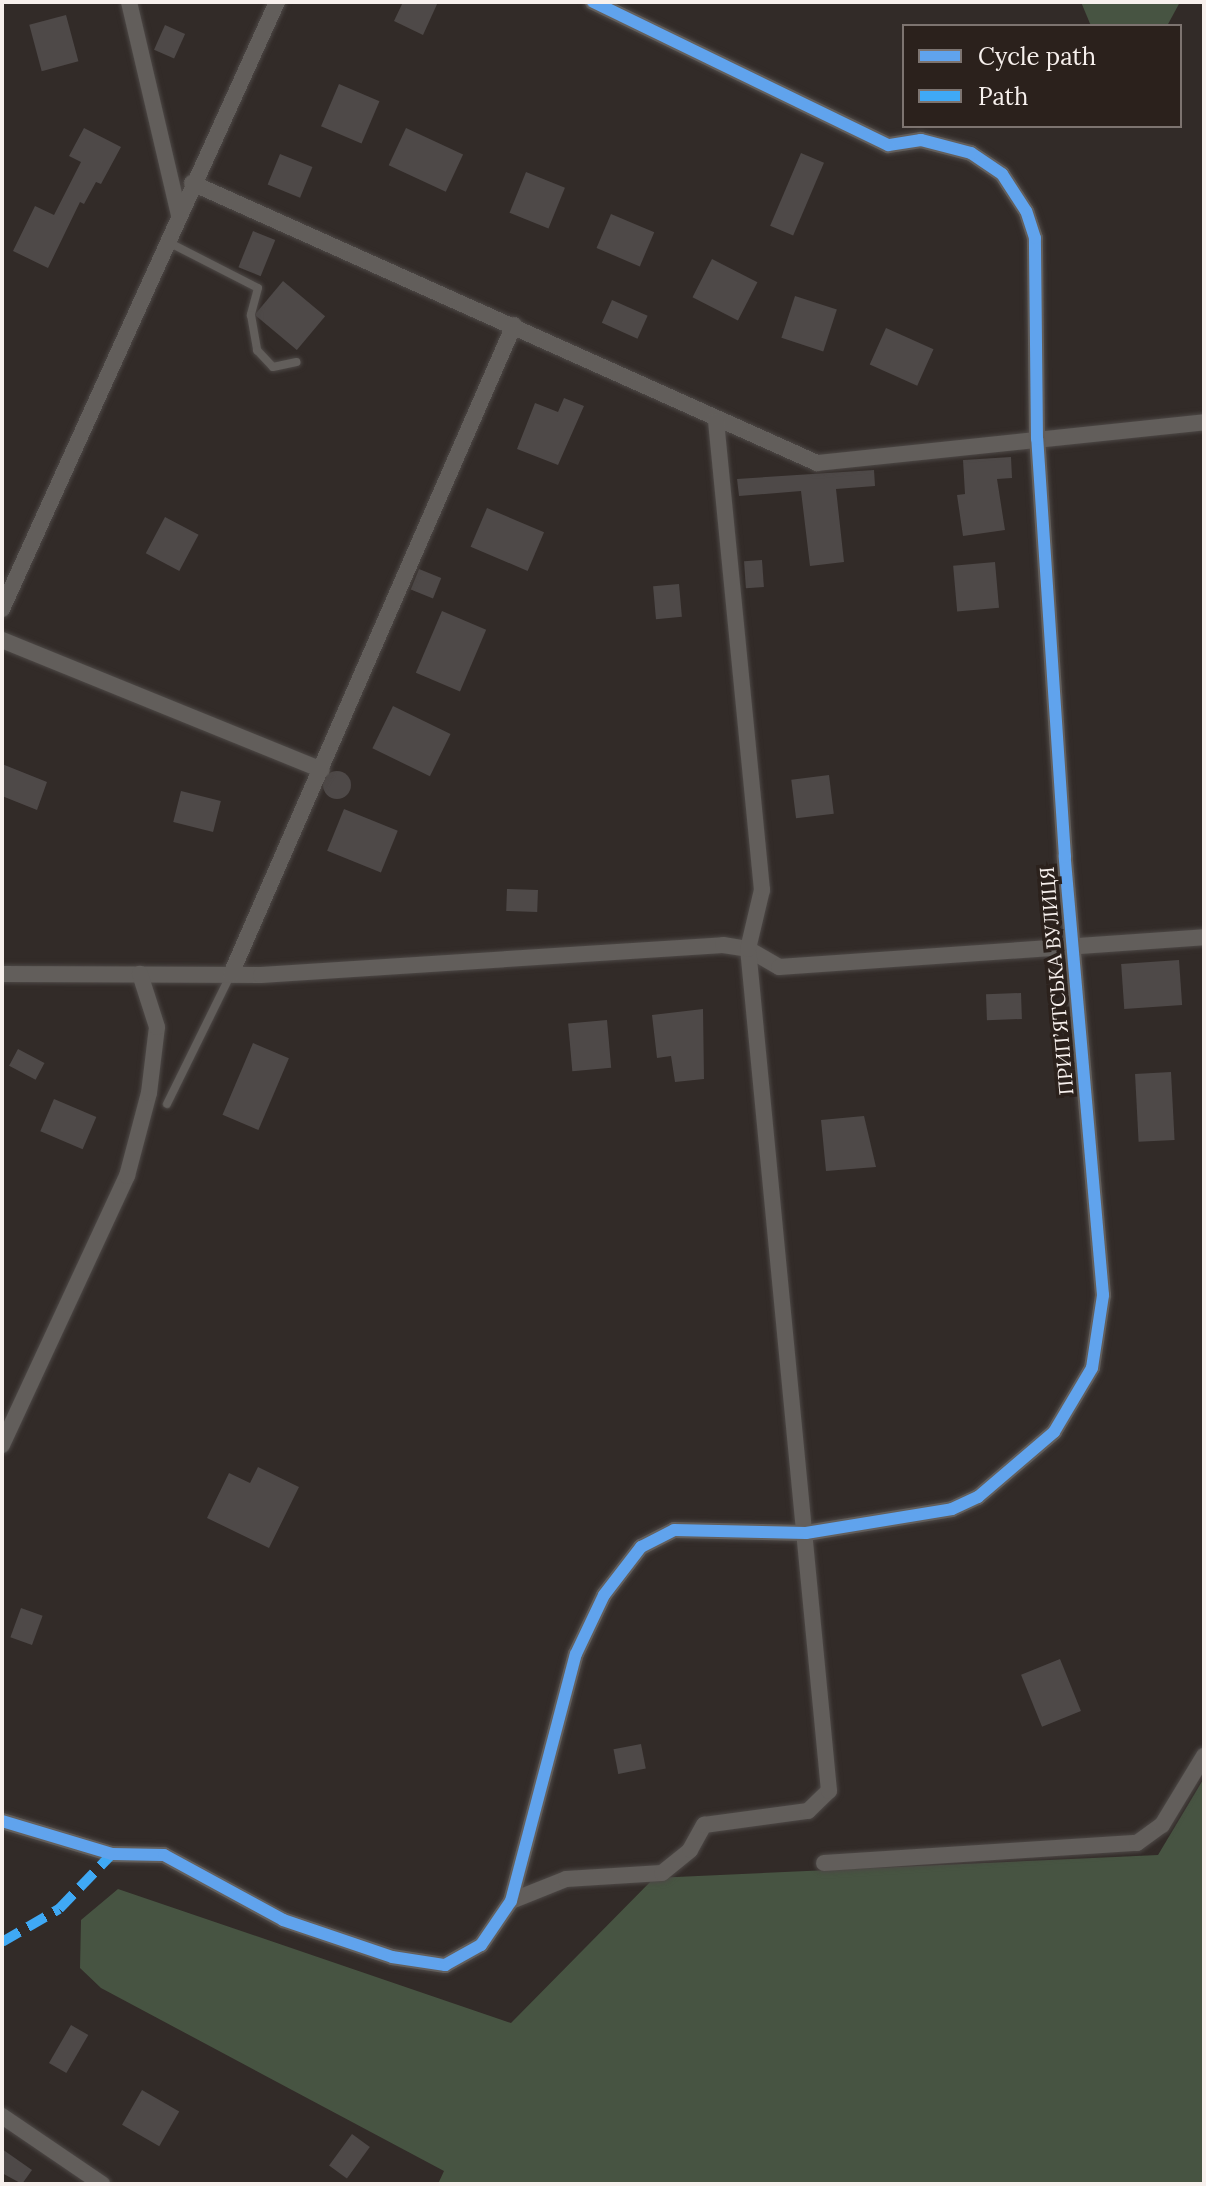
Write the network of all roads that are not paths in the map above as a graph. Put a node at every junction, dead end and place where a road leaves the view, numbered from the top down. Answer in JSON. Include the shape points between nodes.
{"nodes":[{"id":1,"x":129,"y":2,"type":"edge"},
{"id":2,"x":277,"y":2,"type":"edge"},
{"id":3,"x":593,"y":2,"type":"edge"},
{"id":4,"x":192,"y":183,"type":"junction"},
{"id":5,"x":179,"y":215,"type":"junction"},
{"id":6,"x":167,"y":241,"type":"junction"},
{"id":7,"x":514,"y":325,"type":"junction"},
{"id":8,"x":296,"y":362,"type":"dead end"},
{"id":9,"x":716,"y":421,"type":"junction"},
{"id":10,"x":1204,"y":422,"type":"edge"},
{"id":11,"x":1037,"y":439,"type":"junction"},
{"id":12,"x":2,"y":609,"type":"edge"},
{"id":13,"x":2,"y":640,"type":"edge"},
{"id":14,"x":322,"y":770,"type":"junction"},
{"id":15,"x":1204,"y":937,"type":"edge"},
{"id":16,"x":1072,"y":947,"type":"junction"},
{"id":17,"x":748,"y":949,"type":"junction"},
{"id":18,"x":2,"y":974,"type":"edge"},
{"id":19,"x":140,"y":974,"type":"junction"},
{"id":20,"x":231,"y":974,"type":"junction"},
{"id":21,"x":167,"y":1104,"type":"dead end"},
{"id":22,"x":2,"y":1445,"type":"edge"},
{"id":23,"x":806,"y":1533,"type":"junction"},
{"id":24,"x":1204,"y":1756,"type":"edge"},
{"id":25,"x":2,"y":1821,"type":"edge"},
{"id":26,"x":824,"y":1863,"type":"dead end"},
{"id":27,"x":511,"y":1901,"type":"junction"},
{"id":28,"x":2,"y":2116,"type":"edge"},
{"id":29,"x":102,"y":2184,"type":"edge"}],
"edges":[{"from":1,"to":5,"type":"street"},
{"from":2,"to":4,"type":"street"},
{"from":3,"to":11,"type":"street","name":"ПРИП’ЯТСЬКА ВУЛИЦЯ","via":[[888,145],[921,140],[971,153],[1002,174],[1026,211],[1035,238]]},
{"from":4,"to":5,"type":"street"},
{"from":4,"to":7,"type":"street"},
{"from":5,"to":6,"type":"street"},
{"from":6,"to":8,"type":"lane","via":[[258,288],[251,315],[257,350],[273,367]]},
{"from":6,"to":12,"type":"street"},
{"from":7,"to":9,"type":"street"},
{"from":7,"to":14,"type":"street"},
{"from":9,"to":11,"type":"street","via":[[817,463]]},
{"from":9,"to":17,"type":"street","via":[[762,890]]},
{"from":10,"to":11,"type":"street"},
{"from":11,"to":16,"type":"street","name":"ПРИП’ЯТСЬКА ВУЛИЦЯ"},
{"from":13,"to":14,"type":"street"},
{"from":14,"to":20,"type":"street"},
{"from":15,"to":16,"type":"street"},
{"from":16,"to":17,"type":"street","via":[[779,967]]},
{"from":16,"to":23,"type":"street","name":"ПРИП’ЯТСЬКА ВУЛИЦЯ","via":[[1103,1295],[1092,1368],[1054,1432],[978,1497],[952,1509]]},
{"from":17,"to":20,"type":"street","via":[[723,945]]},
{"from":17,"to":23,"type":"street"},
{"from":18,"to":19,"type":"street"},
{"from":19,"to":20,"type":"street"},
{"from":19,"to":22,"type":"street","via":[[157,1027],[149,1093],[127,1176]]},
{"from":20,"to":21,"type":"lane"},
{"from":23,"to":27,"type":"street","name":"ПРИП’ЯТСЬКА ВУЛИЦЯ","via":[[674,1530],[624,1563],[576,1654]]},
{"from":23,"to":27,"type":"street","via":[[829,1791],[808,1811],[704,1825],[690,1850],[662,1873],[566,1879]]},
{"from":24,"to":26,"type":"street","via":[[1162,1825],[1137,1843]]},
{"from":25,"to":27,"type":"street","via":[[112,1854],[164,1855],[283,1920],[392,1957],[445,1965],[481,1945]]},
{"from":28,"to":29,"type":"street"}]}
